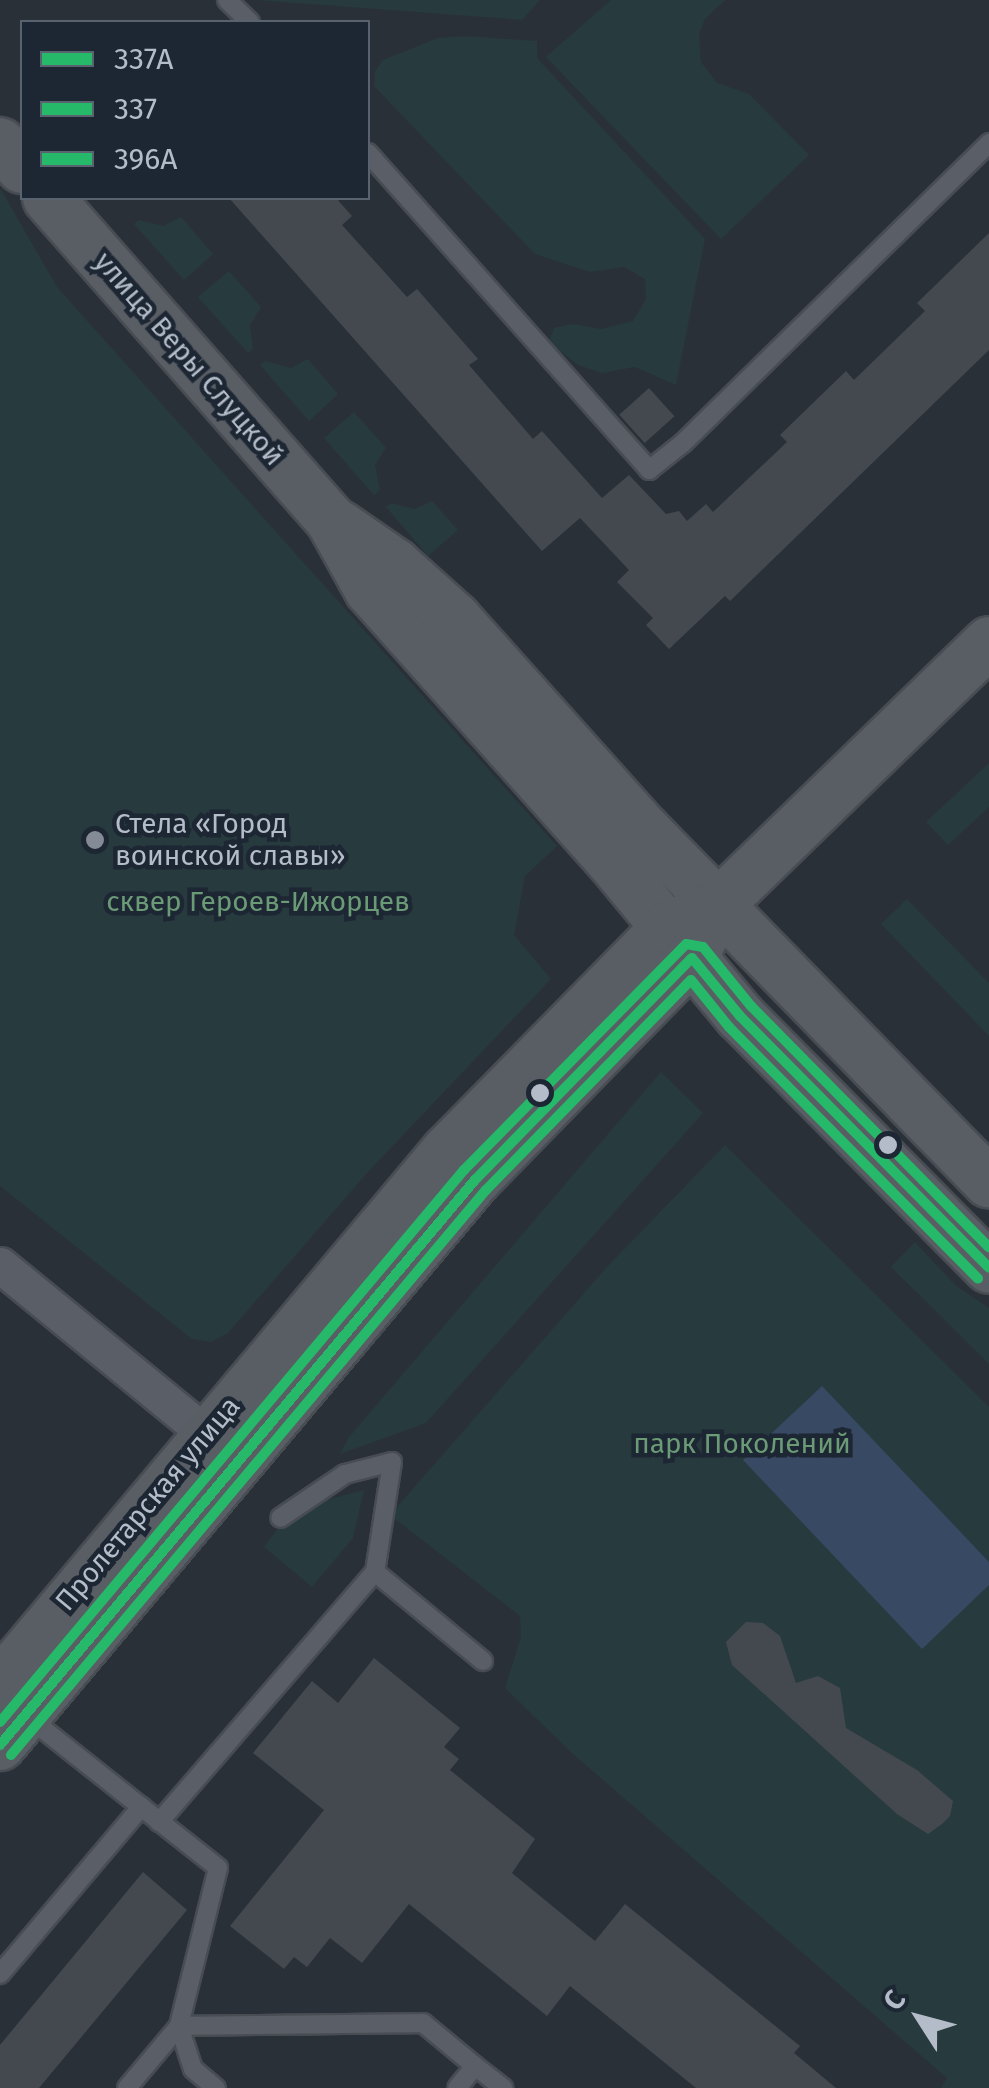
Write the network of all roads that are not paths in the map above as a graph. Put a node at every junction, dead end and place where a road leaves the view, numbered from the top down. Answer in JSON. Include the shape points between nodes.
{"nodes":[{"id":1,"x":228,"y":0,"type":"edge"},
{"id":2,"x":248,"y":20,"type":"edge"},
{"id":3,"x":0,"y":143,"type":"edge"},
{"id":4,"x":989,"y":144,"type":"edge"},
{"id":5,"x":370,"y":155,"type":"edge"},
{"id":6,"x":20,"y":166,"type":"edge"},
{"id":7,"x":50,"y":200,"type":"edge"},
{"id":8,"x":331,"y":520,"type":"junction"},
{"id":9,"x":989,"y":642,"type":"edge"},
{"id":10,"x":718,"y":905,"type":"junction"},
{"id":11,"x":680,"y":943,"type":"junction"},
{"id":12,"x":989,"y":1182,"type":"edge"},
{"id":13,"x":0,"y":1265,"type":"edge"},
{"id":14,"x":989,"y":1268,"type":"edge"},
{"id":15,"x":222,"y":1447,"type":"junction"},
{"id":16,"x":280,"y":1518,"type":"dead end"},
{"id":17,"x":376,"y":1572,"type":"junction"},
{"id":18,"x":483,"y":1662,"type":"dead end"},
{"id":19,"x":8,"y":1714,"type":"edge"},
{"id":20,"x":141,"y":1807,"type":"junction"},
{"id":21,"x":159,"y":1822,"type":"junction"},
{"id":22,"x":0,"y":1974,"type":"edge"},
{"id":23,"x":179,"y":2026,"type":"junction"},
{"id":24,"x":476,"y":2066,"type":"junction"},
{"id":25,"x":127,"y":2088,"type":"edge"},
{"id":26,"x":216,"y":2088,"type":"edge"},
{"id":27,"x":457,"y":2088,"type":"edge"},
{"id":28,"x":504,"y":2088,"type":"edge"}],
"edges":[{"from":1,"to":2,"type":"lane"},
{"from":3,"to":6,"type":"street"},
{"from":4,"to":5,"type":"lane","via":[[649,470]]},
{"from":7,"to":8,"type":"street","name":"улица Веры Слуцкой"},
{"from":8,"to":10,"type":"street","name":"улица Веры Слуцкой","via":[[395,564],[456,619]]},
{"from":8,"to":11,"type":"street","name":"улица Веры Слуцкой","via":[[370,590]]},
{"from":9,"to":10,"type":"street","name":"Пролетарская улица"},
{"from":10,"to":11,"type":"street","name":"Пролетарская улица"},
{"from":10,"to":12,"type":"street","name":"улица Веры Слуцкой"},
{"from":11,"to":14,"type":"street","name":"улица Веры Слуцкой","via":[[740,1016]]},
{"from":11,"to":15,"type":"street","name":"Пролетарская улица","via":[[475,1180]]},
{"from":13,"to":15,"type":"street"},
{"from":15,"to":19,"type":"street","name":"Пролетарская улица"},
{"from":16,"to":17,"type":"lane","via":[[344,1474],[392,1462]]},
{"from":17,"to":18,"type":"lane"},
{"from":17,"to":21,"type":"lane"},
{"from":19,"to":20,"type":"lane"},
{"from":20,"to":21,"type":"lane"},
{"from":20,"to":22,"type":"lane"},
{"from":21,"to":23,"type":"lane","via":[[218,1868]]},
{"from":23,"to":24,"type":"lane","via":[[422,2023]]},
{"from":23,"to":25,"type":"lane"},
{"from":23,"to":26,"type":"lane","via":[[192,2069]]},
{"from":24,"to":27,"type":"lane"},
{"from":24,"to":28,"type":"lane"}]}
